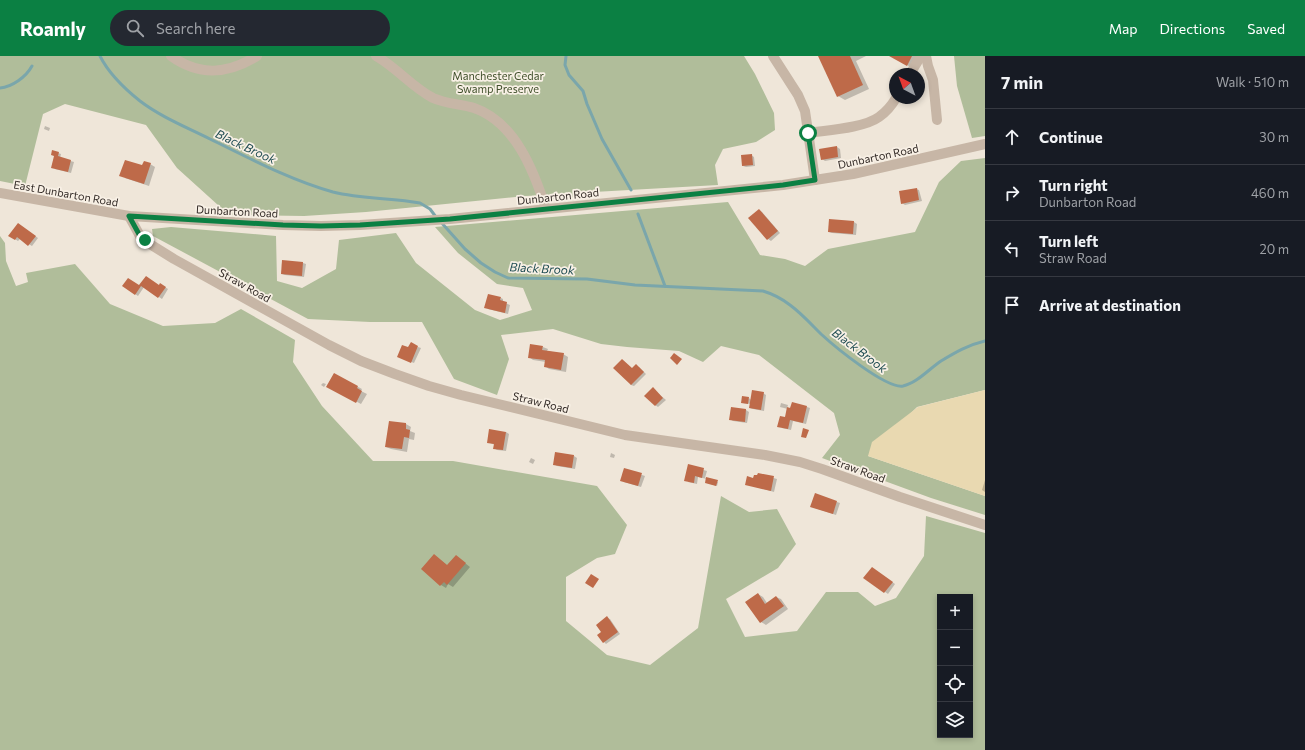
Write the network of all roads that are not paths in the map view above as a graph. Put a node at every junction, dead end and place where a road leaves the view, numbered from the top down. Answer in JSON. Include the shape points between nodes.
{"nodes":[{"id":1,"x":171,"y":56,"type":"edge"},
{"id":2,"x":257,"y":56,"type":"edge"},
{"id":3,"x":376,"y":56,"type":"edge"},
{"id":4,"x":773,"y":56,"type":"edge"},
{"id":5,"x":921,"y":56,"type":"edge"},
{"id":6,"x":926,"y":56,"type":"edge"},
{"id":7,"x":914,"y":68,"type":"edge"},
{"id":8,"x":893,"y":104,"type":"edge"},
{"id":9,"x":937,"y":120,"type":"dead end"},
{"id":10,"x":808,"y":133,"type":"junction"},
{"id":11,"x":985,"y":144,"type":"edge"},
{"id":12,"x":815,"y":180,"type":"junction"},
{"id":13,"x":0,"y":193,"type":"edge"},
{"id":14,"x":546,"y":209,"type":"junction"},
{"id":15,"x":129,"y":216,"type":"junction"},
{"id":16,"x":985,"y":525,"type":"edge"}],
"edges":[{"from":1,"to":2,"type":"street","via":[[194,68],[215,71],[236,68]]},
{"from":3,"to":14,"type":"street","via":[[422,92],[444,102],[474,108],[498,121],[522,152],[538,183]]},
{"from":4,"to":10,"type":"street","via":[[798,95],[805,111]]},
{"from":5,"to":7,"type":"street"},
{"from":6,"to":9,"type":"street","via":[[933,80]]},
{"from":8,"to":10,"type":"street","via":[[879,118],[862,125]]},
{"from":10,"to":12,"type":"street"},
{"from":11,"to":12,"type":"street","name":"Dunbarton Road"},
{"from":12,"to":14,"type":"street","name":"Dunbarton Road"},
{"from":13,"to":15,"type":"street","name":"East Dunbarton Road"},
{"from":14,"to":15,"type":"street","name":"Dunbarton Road","via":[[450,219],[321,226]]},
{"from":15,"to":16,"type":"street","name":"Straw Road","via":[[140,236],[174,259],[329,345],[395,374],[429,386],[625,435],[800,462]]}]}
